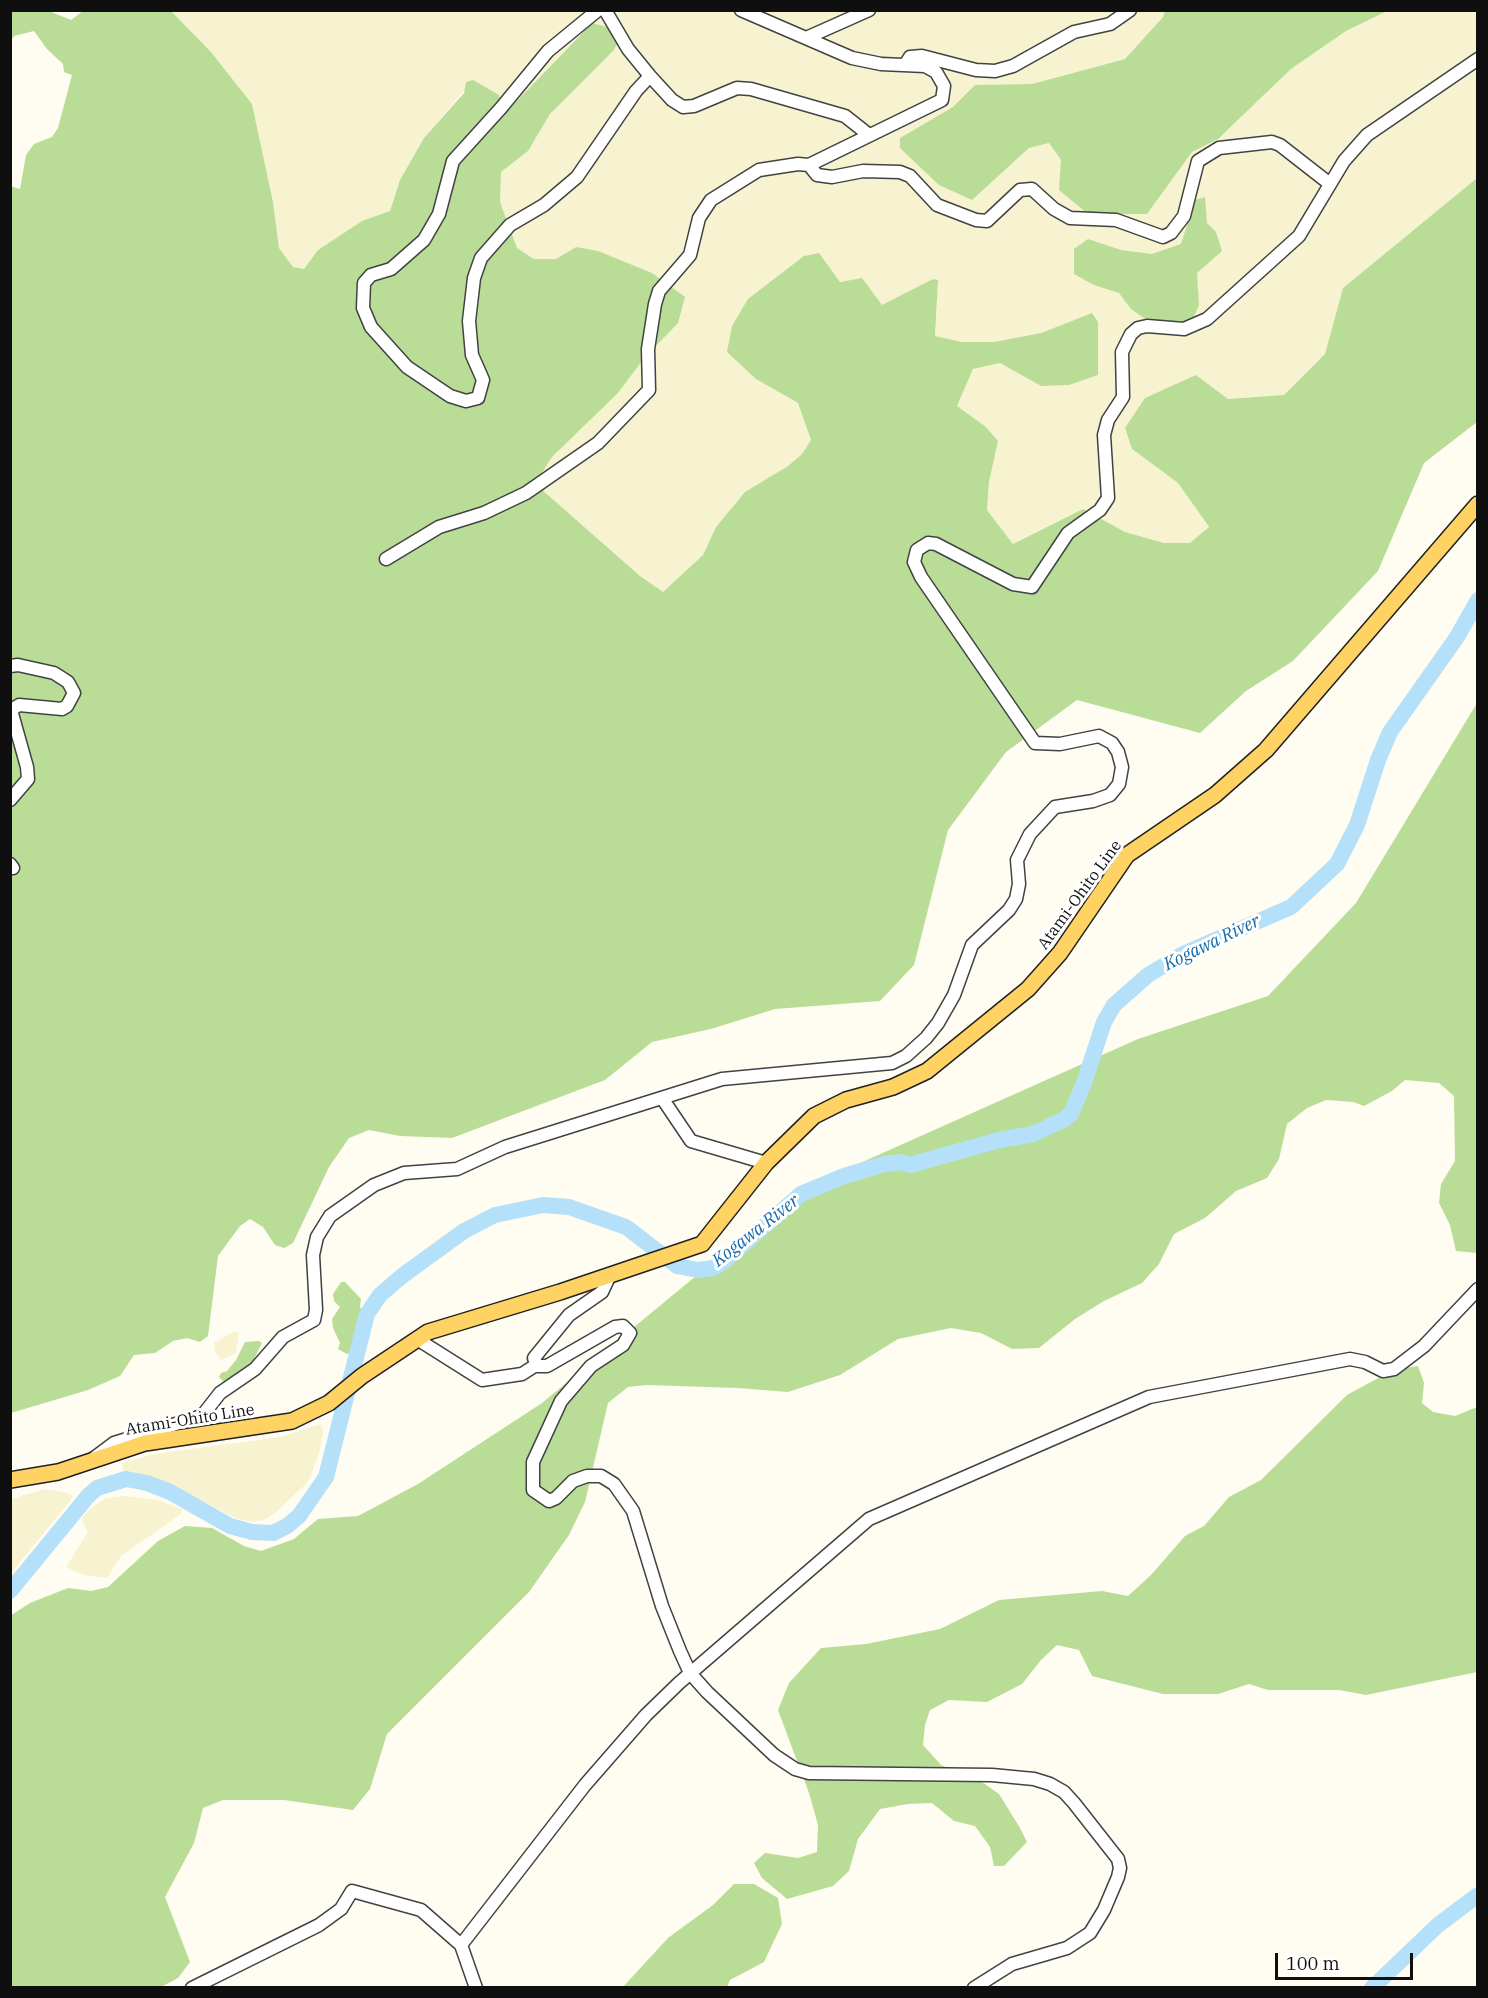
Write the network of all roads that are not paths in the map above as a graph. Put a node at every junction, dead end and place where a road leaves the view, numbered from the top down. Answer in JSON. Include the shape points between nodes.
{"nodes":[{"id":1,"x":598,"y":10,"type":"edge"},
{"id":2,"x":606,"y":10,"type":"edge"},
{"id":3,"x":868,"y":10,"type":"edge"},
{"id":4,"x":1130,"y":10,"type":"edge"},
{"id":5,"x":744,"y":11,"type":"edge"},
{"id":6,"x":806,"y":38,"type":"junction"},
{"id":7,"x":1478,"y":59,"type":"edge"},
{"id":8,"x":905,"y":65,"type":"junction"},
{"id":9,"x":650,"y":76,"type":"junction"},
{"id":10,"x":869,"y":135,"type":"junction"},
{"id":11,"x":809,"y":165,"type":"junction"},
{"id":12,"x":1330,"y":184,"type":"junction"},
{"id":13,"x":1478,"y":504,"type":"edge"},
{"id":14,"x":386,"y":559,"type":"dead end"},
{"id":15,"x":10,"y":666,"type":"edge"},
{"id":16,"x":10,"y":800,"type":"edge"},
{"id":17,"x":662,"y":1098,"type":"junction"},
{"id":18,"x":766,"y":1163,"type":"junction"},
{"id":19,"x":609,"y":1277,"type":"junction"},
{"id":20,"x":1478,"y":1289,"type":"edge"},
{"id":21,"x":417,"y":1339,"type":"junction"},
{"id":22,"x":536,"y":1365,"type":"junction"},
{"id":23,"x":93,"y":1459,"type":"junction"},
{"id":24,"x":10,"y":1480,"type":"edge"},
{"id":25,"x":690,"y":1673,"type":"junction"},
{"id":26,"x":460,"y":1945,"type":"junction"},
{"id":27,"x":192,"y":1988,"type":"edge"},
{"id":28,"x":476,"y":1988,"type":"edge"},
{"id":29,"x":974,"y":1988,"type":"edge"}],
"edges":[{"from":1,"to":9,"type":"street","via":[[548,51],[453,161],[439,214],[424,240],[391,269],[371,275],[364,283],[363,308],[371,327],[407,367],[450,396],[466,401],[478,398],[483,380],[472,355],[469,321],[474,278],[481,258],[510,225],[544,206],[577,177]]},
{"from":2,"to":9,"type":"street","via":[[628,49]]},
{"from":3,"to":6,"type":"street"},
{"from":4,"to":8,"type":"street","via":[[1110,24],[1074,32],[1013,66],[995,71],[922,56],[910,57]]},
{"from":5,"to":6,"type":"street"},
{"from":6,"to":8,"type":"street","via":[[852,58]]},
{"from":7,"to":12,"type":"street","via":[[1367,135]]},
{"from":8,"to":10,"type":"street","via":[[925,66],[936,72],[944,86],[942,100]]},
{"from":9,"to":10,"type":"street","via":[[683,106],[694,106],[737,88],[751,89],[845,116]]},
{"from":10,"to":11,"type":"street"},
{"from":11,"to":12,"type":"street","via":[[817,175],[832,177],[863,171],[900,172],[910,176],[937,205],[976,220],[987,220],[1020,190],[1032,189],[1070,218],[1116,220],[1163,237],[1184,216],[1198,161],[1218,148],[1258,143],[1280,145]]},
{"from":11,"to":14,"type":"street","via":[[759,170],[711,200],[699,218],[690,255],[659,291],[648,349],[649,390],[598,443],[526,493],[484,513],[439,527]]},
{"from":12,"to":17,"type":"street","via":[[1299,236],[1208,319],[1184,329],[1147,326],[1131,334],[1122,352],[1123,398],[1105,430],[1108,498],[1100,510],[1068,533],[1032,587],[1013,584],[936,543],[922,546],[915,556],[921,577],[1035,743],[1045,745],[1099,736],[1112,742],[1121,759],[1121,776],[1115,790],[1093,801],[1062,804],[1041,819],[1017,860],[1019,884],[1013,905],[972,945],[962,979],[938,1023],[906,1056],[883,1065],[733,1077]]},
{"from":13,"to":18,"type":"main road","name":"Atami-Ohito Line","via":[[1266,750],[1215,795],[1127,855],[1060,953],[1028,989],[921,1074],[894,1087],[846,1100],[814,1116]]},
{"from":15,"to":16,"type":"street","via":[[54,674],[68,682],[74,693],[62,709],[19,705],[11,710],[28,779]]},
{"from":17,"to":18,"type":"street","via":[[691,1141]]},
{"from":17,"to":23,"type":"street","via":[[505,1147],[457,1169],[404,1173],[363,1191],[330,1216],[317,1237],[313,1255],[314,1320],[283,1337],[255,1370],[219,1393],[202,1416],[114,1443]]},
{"from":18,"to":19,"type":"main road","name":"Atami-Ohito Line","via":[[708,1238],[691,1250]]},
{"from":19,"to":21,"type":"main road","via":[[446,1325]]},
{"from":19,"to":22,"type":"street","via":[[602,1292],[569,1315],[545,1343],[534,1358]]},
{"from":20,"to":25,"type":"street","via":[[1424,1346],[1394,1370],[1383,1371],[1350,1359],[1149,1397],[869,1519]]},
{"from":21,"to":22,"type":"street","via":[[482,1380],[522,1374]]},
{"from":21,"to":23,"type":"main road","name":"Atami-Ohito Line","via":[[337,1397],[292,1421],[145,1443]]},
{"from":22,"to":25,"type":"street","via":[[547,1366],[615,1328],[627,1328],[627,1342],[591,1366],[561,1401],[533,1462],[533,1490],[549,1500],[573,1480],[587,1476],[601,1476],[614,1484],[633,1511],[662,1606]]},
{"from":23,"to":24,"type":"main road","name":"Atami-Ohito Line","via":[[58,1472]]},
{"from":25,"to":26,"type":"street","via":[[646,1715],[585,1785]]},
{"from":25,"to":29,"type":"street","via":[[732,1718],[795,1769],[809,1773],[1034,1779],[1064,1792],[1074,1803],[1112,1851],[1120,1868],[1096,1925],[1080,1942],[1012,1964]]},
{"from":26,"to":27,"type":"street","via":[[421,1910],[352,1891],[341,1909],[319,1925]]},
{"from":26,"to":28,"type":"street"}]}
